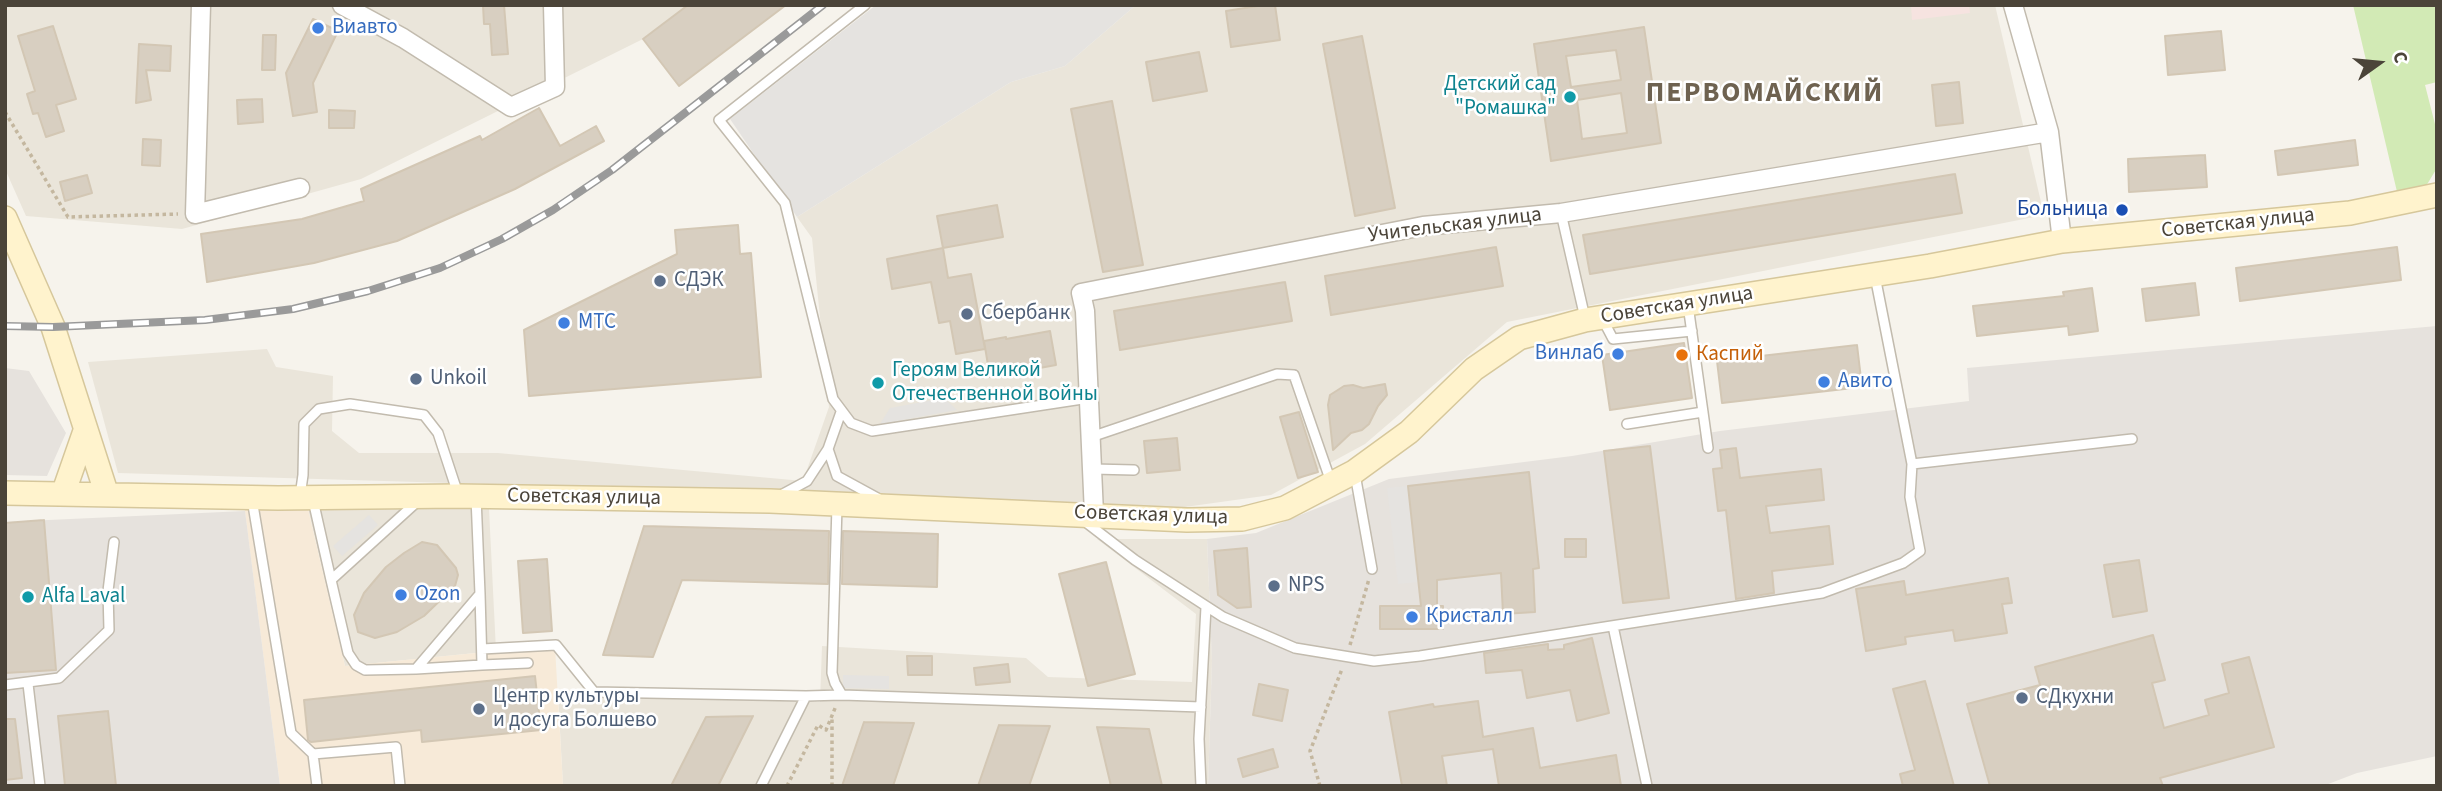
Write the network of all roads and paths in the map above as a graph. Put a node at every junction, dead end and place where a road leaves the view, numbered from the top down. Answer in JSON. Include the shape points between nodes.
{"nodes":[{"id":1,"x":201,"y":5,"type":"edge"},
{"id":2,"x":342,"y":5,"type":"edge"},
{"id":3,"x":553,"y":5,"type":"edge"},
{"id":4,"x":865,"y":5,"type":"edge"},
{"id":5,"x":2013,"y":5,"type":"edge"},
{"id":6,"x":5,"y":112,"type":"edge"},
{"id":7,"x":2049,"y":132,"type":"junction"},
{"id":8,"x":300,"y":188,"type":"dead end"},
{"id":9,"x":2437,"y":195,"type":"edge"},
{"id":10,"x":1561,"y":213,"type":"junction"},
{"id":11,"x":195,"y":214,"type":"junction"},
{"id":12,"x":5,"y":218,"type":"edge"},
{"id":13,"x":2062,"y":242,"type":"junction"},
{"id":14,"x":1875,"y":274,"type":"junction"},
{"id":15,"x":1688,"y":304,"type":"junction"},
{"id":16,"x":1593,"y":319,"type":"junction"},
{"id":17,"x":1692,"y":331,"type":"junction"},
{"id":18,"x":1089,"y":398,"type":"junction"},
{"id":19,"x":841,"y":412,"type":"junction"},
{"id":20,"x":1703,"y":412,"type":"junction"},
{"id":21,"x":1627,"y":424,"type":"dead end"},
{"id":22,"x":85,"y":431,"type":"junction"},
{"id":23,"x":1091,"y":437,"type":"junction"},
{"id":24,"x":2132,"y":439,"type":"dead end"},
{"id":25,"x":1708,"y":448,"type":"dead end"},
{"id":26,"x":828,"y":449,"type":"junction"},
{"id":27,"x":1912,"y":464,"type":"junction"},
{"id":28,"x":1093,"y":470,"type":"junction"},
{"id":29,"x":1135,"y":470,"type":"dead end"},
{"id":30,"x":1354,"y":472,"type":"junction"},
{"id":31,"x":1332,"y":484,"type":"junction"},
{"id":32,"x":5,"y":494,"type":"edge"},
{"id":33,"x":63,"y":494,"type":"junction"},
{"id":34,"x":107,"y":495,"type":"junction"},
{"id":35,"x":423,"y":496,"type":"junction"},
{"id":36,"x":467,"y":496,"type":"junction"},
{"id":37,"x":252,"y":497,"type":"junction"},
{"id":38,"x":306,"y":498,"type":"junction"},
{"id":39,"x":770,"y":502,"type":"junction"},
{"id":40,"x":837,"y":504,"type":"junction"},
{"id":41,"x":894,"y":507,"type":"junction"},
{"id":42,"x":1086,"y":514,"type":"junction"},
{"id":43,"x":114,"y":542,"type":"dead end"},
{"id":44,"x":1372,"y":569,"type":"joint"},
{"id":45,"x":331,"y":580,"type":"junction"},
{"id":46,"x":480,"y":594,"type":"junction"},
{"id":47,"x":1206,"y":607,"type":"junction"},
{"id":48,"x":1613,"y":626,"type":"junction"},
{"id":49,"x":482,"y":649,"type":"junction"},
{"id":50,"x":1347,"y":656,"type":"junction"},
{"id":51,"x":528,"y":663,"type":"dead end"},
{"id":52,"x":482,"y":665,"type":"junction"},
{"id":53,"x":416,"y":669,"type":"junction"},
{"id":54,"x":28,"y":684,"type":"junction"},
{"id":55,"x":5,"y":685,"type":"edge"},
{"id":56,"x":842,"y":695,"type":"junction"},
{"id":57,"x":806,"y":696,"type":"junction"},
{"id":58,"x":1201,"y":707,"type":"junction"},
{"id":59,"x":832,"y":716,"type":"junction"},
{"id":60,"x":313,"y":754,"type":"junction"},
{"id":61,"x":40,"y":786,"type":"edge"},
{"id":62,"x":317,"y":786,"type":"edge"},
{"id":63,"x":400,"y":786,"type":"edge"},
{"id":64,"x":761,"y":786,"type":"edge"},
{"id":65,"x":787,"y":786,"type":"edge"},
{"id":66,"x":832,"y":786,"type":"edge"},
{"id":67,"x":1200,"y":786,"type":"edge"},
{"id":68,"x":1320,"y":786,"type":"edge"},
{"id":69,"x":1647,"y":786,"type":"edge"}],
"edges":[{"from":1,"to":11,"type":"street"},
{"from":2,"to":3,"type":"street","via":[[511,107],[555,87]]},
{"from":4,"to":19,"type":"lane","via":[[719,120],[785,203],[833,399]]},
{"from":5,"to":7,"type":"street"},
{"from":6,"to":11,"type":"path","via":[[68,218]]},
{"from":7,"to":10,"type":"street","name":"Учительская улица"},
{"from":7,"to":13,"type":"street"},
{"from":8,"to":11,"type":"street"},
{"from":9,"to":13,"type":"main road","name":"Советская улица","via":[[2350,212]]},
{"from":10,"to":16,"type":"lane"},
{"from":10,"to":18,"type":"street","name":"Учительская улица","via":[[1423,226],[1081,293]]},
{"from":12,"to":22,"type":"main road","via":[[52,327]]},
{"from":13,"to":14,"type":"main road","name":"Советская улица"},
{"from":14,"to":15,"type":"main road","name":"Советская улица"},
{"from":14,"to":27,"type":"lane"},
{"from":15,"to":16,"type":"main road","name":"Советская улица"},
{"from":15,"to":17,"type":"lane"},
{"from":16,"to":17,"type":"lane","via":[[1614,339]]},
{"from":16,"to":30,"type":"main road","name":"Советская улица","via":[[1519,338],[1474,369],[1409,432]]},
{"from":17,"to":20,"type":"lane"},
{"from":18,"to":19,"type":"lane","via":[[872,431],[852,423]]},
{"from":18,"to":23,"type":"street","name":"Учительская улица"},
{"from":19,"to":26,"type":"lane"},
{"from":20,"to":21,"type":"lane"},
{"from":20,"to":25,"type":"lane"},
{"from":22,"to":33,"type":"main road"},
{"from":22,"to":34,"type":"main road"},
{"from":23,"to":28,"type":"street","name":"Учительская улица"},
{"from":23,"to":31,"type":"lane","via":[[1277,374],[1294,375]]},
{"from":24,"to":27,"type":"lane"},
{"from":26,"to":39,"type":"lane","via":[[807,481]]},
{"from":26,"to":41,"type":"lane","via":[[837,476]]},
{"from":27,"to":48,"type":"lane","via":[[1910,497],[1920,551],[1903,563],[1822,593]]},
{"from":28,"to":29,"type":"lane"},
{"from":28,"to":42,"type":"street","name":"Учительская улица"},
{"from":30,"to":31,"type":"main road","name":"Советская улица"},
{"from":30,"to":44,"type":"lane"},
{"from":31,"to":42,"type":"main road","name":"Советская улица","via":[[1285,508],[1242,519]]},
{"from":32,"to":33,"type":"main road","name":"Советская улица"},
{"from":33,"to":34,"type":"main road","name":"Советская улица"},
{"from":34,"to":37,"type":"main road","name":"Советская улица"},
{"from":35,"to":36,"type":"main road","name":"Советская улица"},
{"from":35,"to":38,"type":"main road","name":"Советская улица"},
{"from":35,"to":45,"type":"lane"},
{"from":36,"to":38,"type":"lane","via":[[438,433],[424,415],[350,404],[318,409],[304,424]]},
{"from":36,"to":39,"type":"main road","name":"Советская улица"},
{"from":36,"to":46,"type":"lane"},
{"from":37,"to":38,"type":"main road","name":"Советская улица"},
{"from":37,"to":60,"type":"lane","via":[[291,733]]},
{"from":38,"to":45,"type":"lane"},
{"from":39,"to":40,"type":"main road","name":"Советская улица"},
{"from":40,"to":41,"type":"main road","name":"Советская улица"},
{"from":40,"to":56,"type":"lane","via":[[832,673]]},
{"from":41,"to":42,"type":"main road","name":"Советская улица"},
{"from":42,"to":47,"type":"lane","via":[[1135,561]]},
{"from":43,"to":54,"type":"lane","via":[[109,630],[59,678]]},
{"from":44,"to":50,"type":"path"},
{"from":45,"to":53,"type":"lane","via":[[348,653],[356,665],[373,671]]},
{"from":46,"to":49,"type":"lane"},
{"from":46,"to":53,"type":"lane"},
{"from":47,"to":50,"type":"lane","via":[[1295,648]]},
{"from":47,"to":58,"type":"lane"},
{"from":48,"to":50,"type":"lane","via":[[1408,658],[1374,661]]},
{"from":48,"to":69,"type":"lane"},
{"from":49,"to":52,"type":"lane"},
{"from":49,"to":57,"type":"lane","via":[[556,645],[594,692]]},
{"from":50,"to":68,"type":"path","via":[[1310,751]]},
{"from":51,"to":52,"type":"lane"},
{"from":52,"to":53,"type":"lane"},
{"from":54,"to":55,"type":"lane"},
{"from":54,"to":61,"type":"lane"},
{"from":56,"to":57,"type":"lane"},
{"from":56,"to":58,"type":"lane"},
{"from":56,"to":59,"type":"path"},
{"from":57,"to":64,"type":"lane"},
{"from":58,"to":67,"type":"lane"},
{"from":59,"to":65,"type":"path","via":[[826,730],[818,725]]},
{"from":59,"to":66,"type":"path"},
{"from":60,"to":62,"type":"lane"},
{"from":60,"to":63,"type":"lane","via":[[396,747]]}]}
